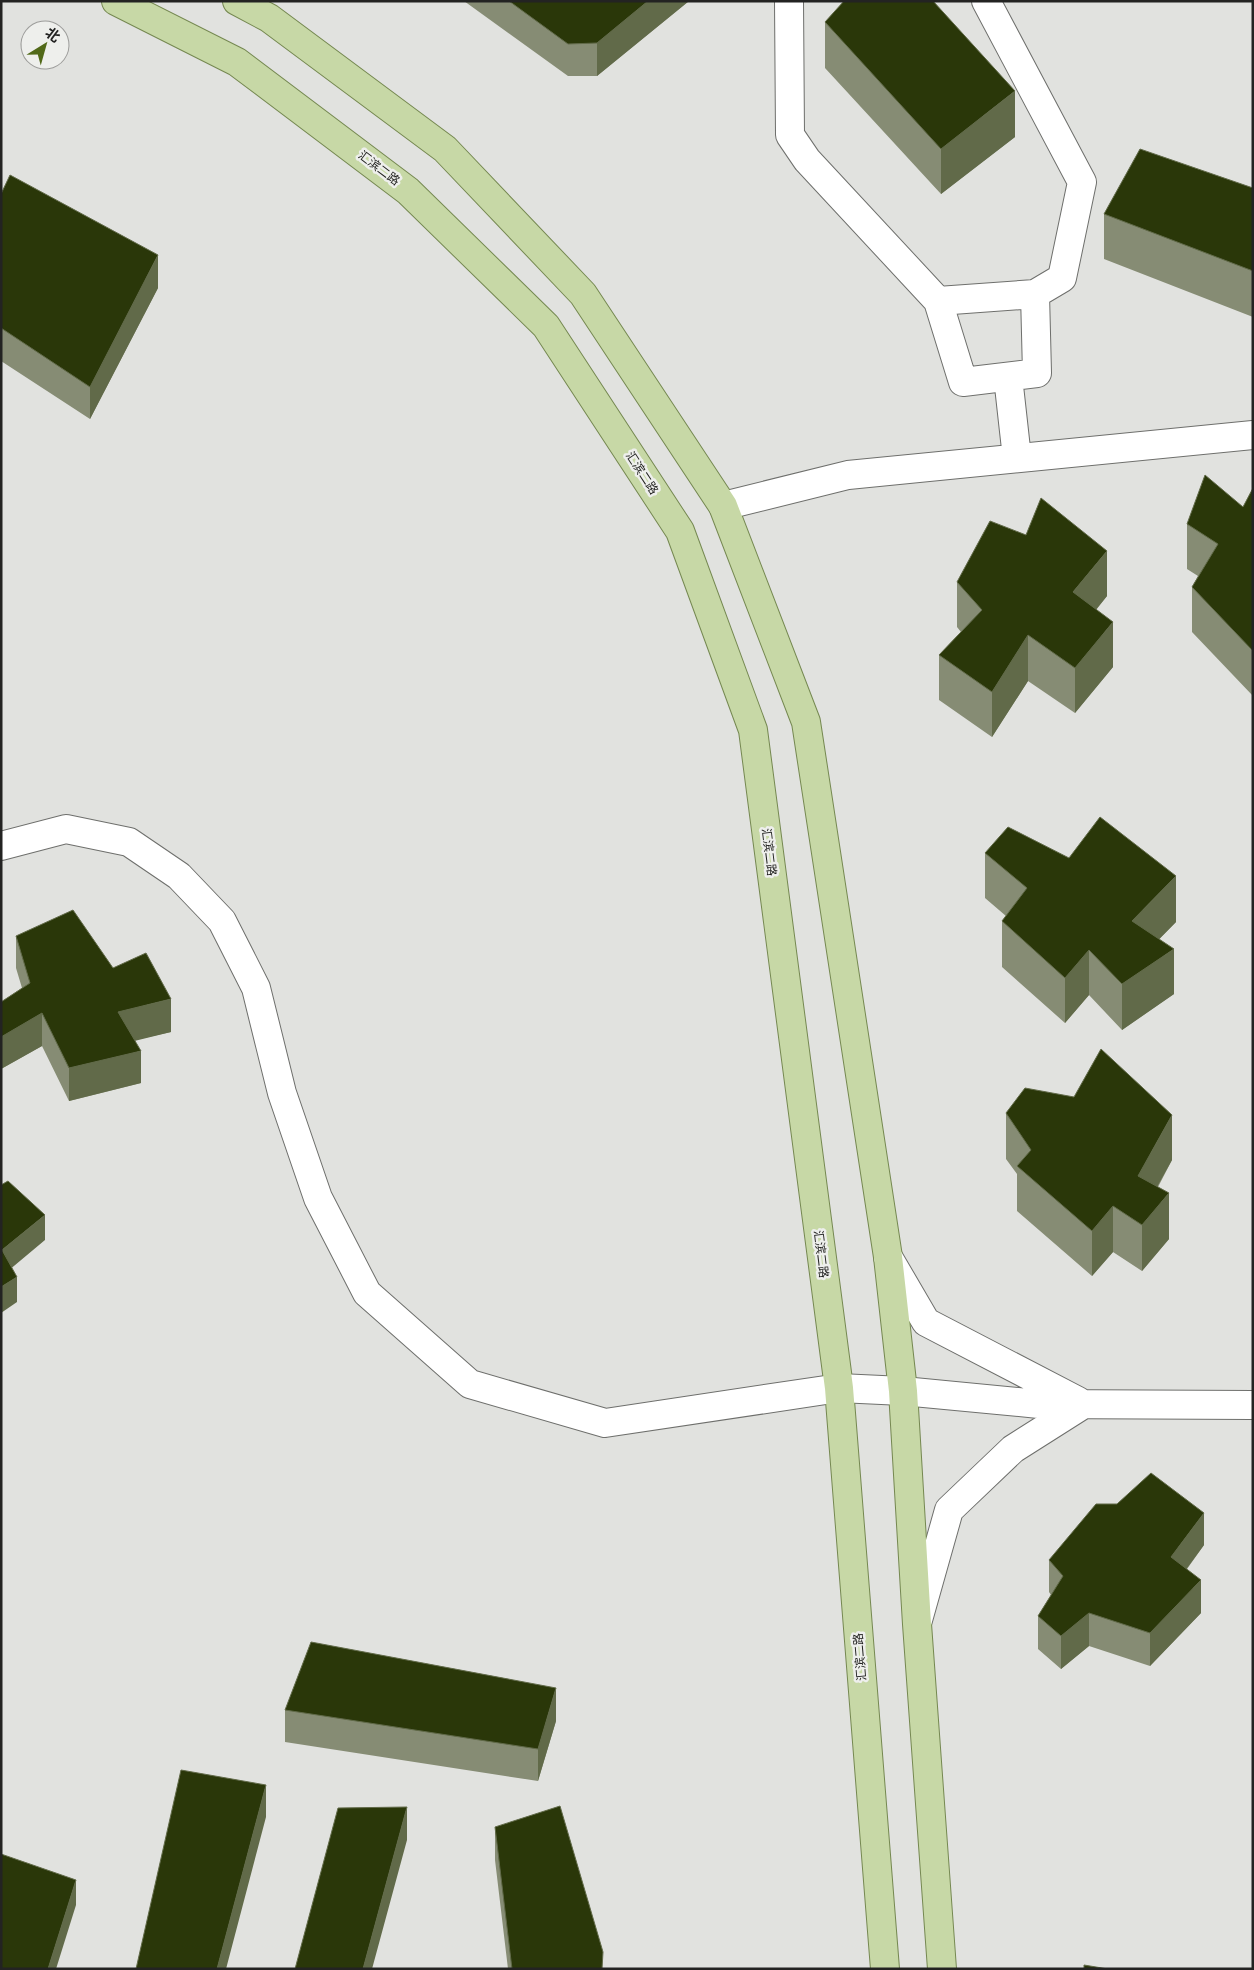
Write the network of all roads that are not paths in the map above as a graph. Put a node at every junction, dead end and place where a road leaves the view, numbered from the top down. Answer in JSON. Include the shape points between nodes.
{"nodes":[{"id":1,"x":116,"y":1,"type":"edge"},
{"id":2,"x":237,"y":1,"type":"edge"},
{"id":3,"x":789,"y":1,"type":"edge"},
{"id":4,"x":986,"y":1,"type":"edge"},
{"id":5,"x":1035,"y":294,"type":"junction"},
{"id":6,"x":938,"y":301,"type":"junction"},
{"id":7,"x":1008,"y":376,"type":"junction"},
{"id":8,"x":1253,"y":435,"type":"edge"},
{"id":9,"x":1017,"y":458,"type":"junction"},
{"id":10,"x":723,"y":506,"type":"junction"},
{"id":11,"x":1,"y":846,"type":"edge"},
{"id":12,"x":888,"y":1257,"type":"junction"},
{"id":13,"x":839,"y":1388,"type":"junction"},
{"id":14,"x":903,"y":1391,"type":"junction"},
{"id":15,"x":1084,"y":1404,"type":"junction"},
{"id":16,"x":1253,"y":1405,"type":"edge"},
{"id":17,"x":917,"y":1624,"type":"junction"},
{"id":18,"x":885,"y":1969,"type":"edge"},
{"id":19,"x":942,"y":1969,"type":"edge"}],
"edges":[{"from":1,"to":13,"type":"main road","name":"汇滨二路","via":[[237,62],[408,191],[546,326],[680,531],[753,730]]},
{"from":2,"to":10,"type":"main road","via":[[269,18],[445,149],[583,294]]},
{"from":3,"to":6,"type":"street","via":[[790,135],[807,160]]},
{"from":4,"to":5,"type":"street","via":[[1082,182],[1062,278]]},
{"from":5,"to":6,"type":"street"},
{"from":5,"to":7,"type":"street","via":[[1037,373]]},
{"from":6,"to":7,"type":"street","via":[[963,382]]},
{"from":7,"to":9,"type":"street"},
{"from":8,"to":9,"type":"street"},
{"from":9,"to":10,"type":"street","via":[[848,475]]},
{"from":10,"to":12,"type":"main road","via":[[806,722]]},
{"from":11,"to":13,"type":"street","via":[[66,829],[129,842],[178,876],[222,922],[256,988],[282,1094],[318,1198],[367,1293],[470,1384],[605,1423]]},
{"from":12,"to":14,"type":"main road"},
{"from":12,"to":15,"type":"street","via":[[926,1322]]},
{"from":13,"to":14,"type":"street"},
{"from":13,"to":18,"type":"main road","name":"汇滨二路"},
{"from":14,"to":15,"type":"street","via":[[1038,1404]]},
{"from":14,"to":17,"type":"main road"},
{"from":15,"to":16,"type":"street"},
{"from":15,"to":17,"type":"street","via":[[1013,1449],[949,1510]]},
{"from":17,"to":19,"type":"main road"}]}
